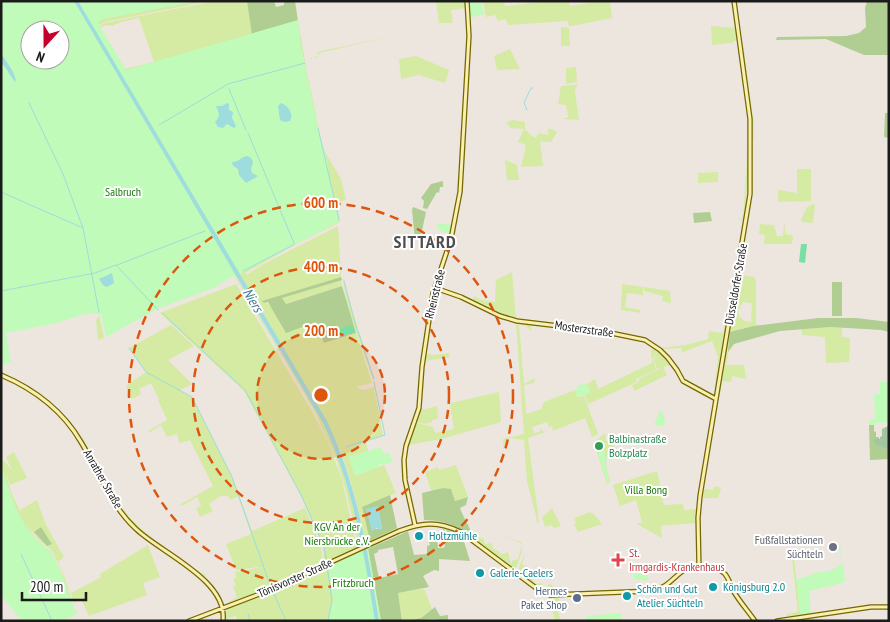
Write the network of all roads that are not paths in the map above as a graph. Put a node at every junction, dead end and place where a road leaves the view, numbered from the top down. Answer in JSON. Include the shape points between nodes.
{"nodes":[{"id":1,"x":734,"y":1,"type":"edge"},
{"id":2,"x":467,"y":2,"type":"edge"},
{"id":3,"x":434,"y":288,"type":"junction"},
{"id":4,"x":1,"y":376,"type":"edge"},
{"id":5,"x":716,"y":399,"type":"junction"},
{"id":6,"x":415,"y":525,"type":"junction"},
{"id":7,"x":699,"y":566,"type":"junction"},
{"id":8,"x":889,"y":607,"type":"edge"},
{"id":9,"x":223,"y":608,"type":"junction"},
{"id":10,"x":189,"y":621,"type":"edge"},
{"id":11,"x":223,"y":621,"type":"edge"},
{"id":12,"x":755,"y":621,"type":"edge"},
{"id":13,"x":777,"y":621,"type":"edge"}],
"edges":[{"from":1,"to":5,"type":"main road","name":"Düsseldorfer Straße","via":[[750,119],[750,178],[748,213]]},
{"from":2,"to":3,"type":"main road","name":"Rheinstraße","via":[[460,192],[451,239]]},
{"from":3,"to":5,"type":"main road","name":"Mosterzstraße","via":[[500,316],[645,340],[664,354],[683,381]]},
{"from":3,"to":6,"type":"main road","name":"Rheinstraße","via":[[419,408],[404,460]]},
{"from":4,"to":9,"type":"main road","name":"Anrather Straße","via":[[30,390],[60,414],[81,441],[125,517],[153,543],[206,581]]},
{"from":5,"to":7,"type":"main road","name":"Düsseldorfer Straße","via":[[700,496]]},
{"from":6,"to":7,"type":"main road","name":"Tönisvorster Straße","via":[[438,524],[461,532],[540,591],[550,595],[657,590],[685,569]]},
{"from":6,"to":9,"type":"main road","name":"Tönisvorster Straße"},
{"from":7,"to":12,"type":"main road","via":[[725,574]]},
{"from":8,"to":13,"type":"main road","via":[[871,606]]},
{"from":9,"to":10,"type":"main road","name":"Tönisvorster Straße"},
{"from":9,"to":11,"type":"main road"}]}
